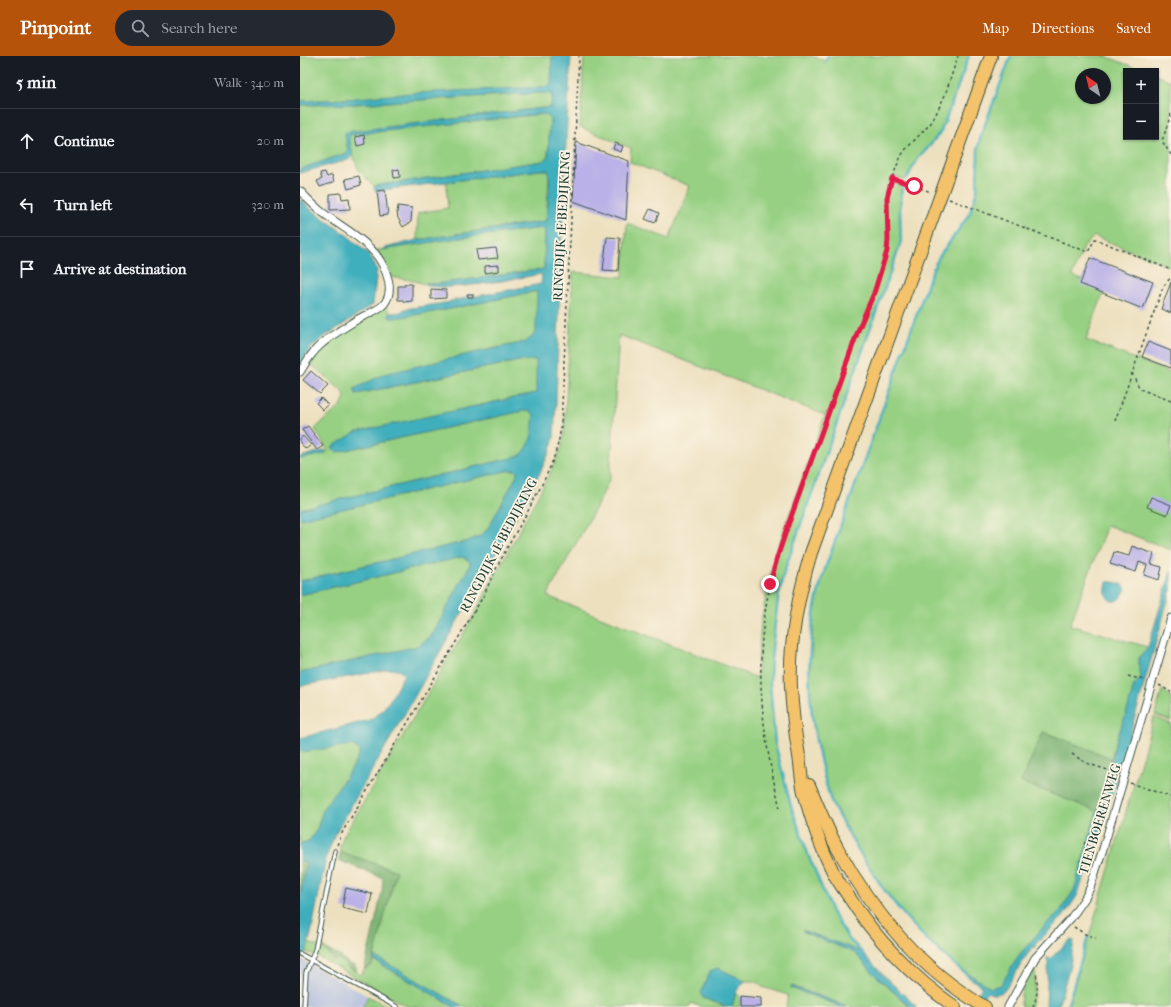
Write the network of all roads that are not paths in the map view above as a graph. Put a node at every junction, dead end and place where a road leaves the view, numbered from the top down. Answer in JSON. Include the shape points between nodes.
{"nodes":[{"id":1,"x":991,"y":56,"type":"edge"},
{"id":2,"x":300,"y":191,"type":"edge"},
{"id":3,"x":300,"y":372,"type":"edge"},
{"id":4,"x":1171,"y":618,"type":"edge"},
{"id":5,"x":799,"y":758,"type":"junction"},
{"id":6,"x":335,"y":851,"type":"road end"},
{"id":7,"x":300,"y":954,"type":"edge"},
{"id":8,"x":311,"y":960,"type":"junction"},
{"id":9,"x":979,"y":1003,"type":"edge"},
{"id":10,"x":303,"y":1005,"type":"edge"},
{"id":11,"x":397,"y":1007,"type":"edge"},
{"id":12,"x":955,"y":1007,"type":"edge"},
{"id":13,"x":1008,"y":1007,"type":"edge"}],
"edges":[{"from":1,"to":5,"type":"main road","via":[[802,582],[791,658],[791,686]]},
{"from":2,"to":3,"type":"street","via":[[321,211],[369,247],[385,269],[389,288],[384,304],[325,341]]},
{"from":4,"to":13,"type":"street","name":"TIENBOERENWEG","via":[[1104,849],[1090,888],[1068,923],[1034,958]]},
{"from":5,"to":9,"type":"main road","via":[[837,848],[870,901],[924,962]]},
{"from":5,"to":12,"type":"main road","via":[[809,809],[835,875],[887,947],[924,983]]},
{"from":6,"to":8,"type":"lane"},
{"from":7,"to":8,"type":"lane"},
{"from":8,"to":10,"type":"lane","via":[[306,973]]},
{"from":8,"to":11,"type":"lane"}]}
